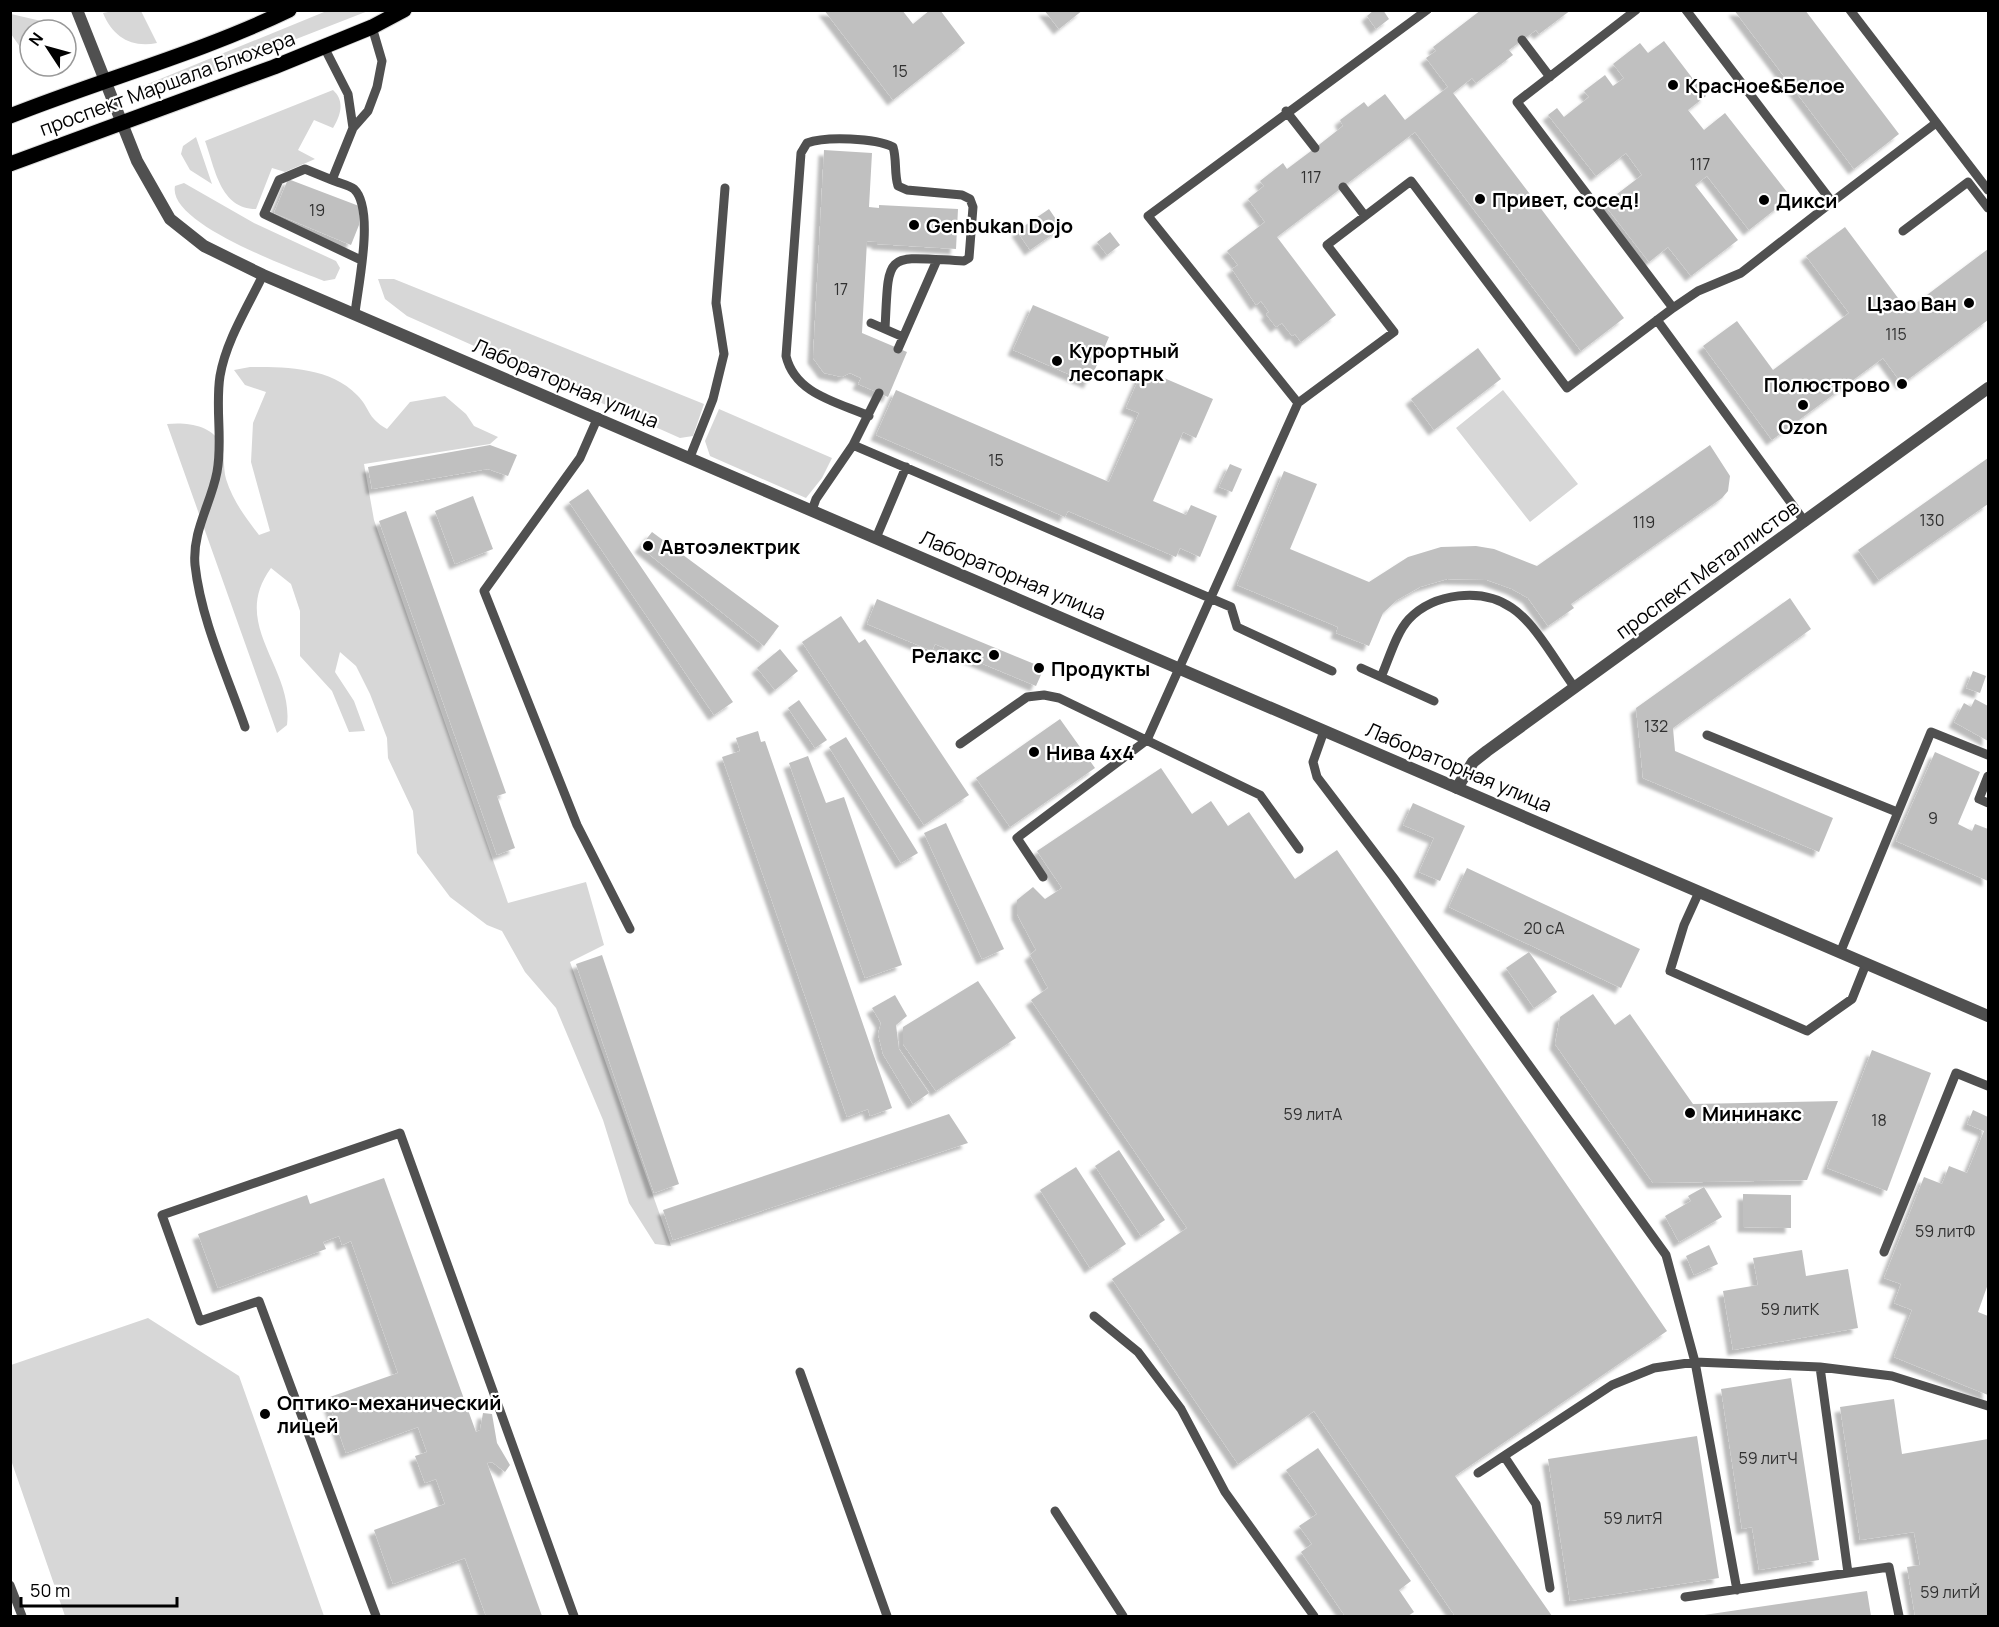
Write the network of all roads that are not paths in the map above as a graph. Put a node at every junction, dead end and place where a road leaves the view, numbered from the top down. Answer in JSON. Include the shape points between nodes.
{"nodes":[{"id":1,"x":77,"y":10,"type":"edge"},
{"id":2,"x":290,"y":10,"type":"edge"},
{"id":3,"x":404,"y":10,"type":"edge"},
{"id":4,"x":1427,"y":10,"type":"edge"},
{"id":5,"x":1636,"y":10,"type":"edge"},
{"id":6,"x":1686,"y":10,"type":"edge"},
{"id":7,"x":1850,"y":10,"type":"edge"},
{"id":8,"x":372,"y":27,"type":"junction"},
{"id":9,"x":1522,"y":40,"type":"dead end"},
{"id":10,"x":324,"y":47,"type":"junction"},
{"id":11,"x":1550,"y":77,"type":"junction"},
{"id":12,"x":105,"y":79,"type":"junction"},
{"id":13,"x":1286,"y":111,"type":"junction"},
{"id":14,"x":10,"y":116,"type":"edge"},
{"id":15,"x":122,"y":123,"type":"junction"},
{"id":16,"x":1936,"y":123,"type":"junction"},
{"id":17,"x":353,"y":128,"type":"junction"},
{"id":18,"x":1314,"y":148,"type":"dead end"},
{"id":19,"x":10,"y":164,"type":"edge"},
{"id":20,"x":332,"y":180,"type":"junction"},
{"id":21,"x":1343,"y":187,"type":"dead end"},
{"id":22,"x":725,"y":188,"type":"dead end"},
{"id":23,"x":1989,"y":190,"type":"edge"},
{"id":24,"x":1832,"y":202,"type":"junction"},
{"id":25,"x":1989,"y":208,"type":"edge"},
{"id":26,"x":1365,"y":216,"type":"junction"},
{"id":27,"x":1903,"y":231,"type":"dead end"},
{"id":28,"x":361,"y":260,"type":"junction"},
{"id":29,"x":937,"y":260,"type":"junction"},
{"id":30,"x":263,"y":275,"type":"junction"},
{"id":31,"x":1672,"y":308,"type":"junction"},
{"id":32,"x":355,"y":313,"type":"junction"},
{"id":33,"x":1657,"y":320,"type":"junction"},
{"id":34,"x":871,"y":323,"type":"dead end"},
{"id":35,"x":885,"y":329,"type":"junction"},
{"id":36,"x":903,"y":338,"type":"junction"},
{"id":37,"x":898,"y":349,"type":"dead end"},
{"id":38,"x":1989,"y":388,"type":"edge"},
{"id":39,"x":879,"y":393,"type":"dead end"},
{"id":40,"x":1298,"y":403,"type":"junction"},
{"id":41,"x":869,"y":416,"type":"junction"},
{"id":42,"x":598,"y":417,"type":"junction"},
{"id":43,"x":853,"y":445,"type":"junction"},
{"id":44,"x":690,"y":457,"type":"junction"},
{"id":45,"x":906,"y":467,"type":"junction"},
{"id":46,"x":812,"y":510,"type":"junction"},
{"id":47,"x":1805,"y":522,"type":"junction"},
{"id":48,"x":876,"y":538,"type":"junction"},
{"id":49,"x":1209,"y":597,"type":"junction"},
{"id":50,"x":1178,"y":668,"type":"junction"},
{"id":51,"x":1360,"y":668,"type":"dead end"},
{"id":52,"x":1332,"y":671,"type":"dead end"},
{"id":53,"x":1381,"y":677,"type":"junction"},
{"id":54,"x":1575,"y":688,"type":"junction"},
{"id":55,"x":1434,"y":701,"type":"dead end"},
{"id":56,"x":244,"y":727,"type":"dead end"},
{"id":57,"x":1324,"y":731,"type":"junction"},
{"id":58,"x":1707,"y":735,"type":"dead end"},
{"id":59,"x":1148,"y":740,"type":"junction"},
{"id":60,"x":960,"y":744,"type":"dead end"},
{"id":61,"x":1989,"y":755,"type":"edge"},
{"id":62,"x":1989,"y":776,"type":"edge"},
{"id":63,"x":1457,"y":788,"type":"junction"},
{"id":64,"x":1989,"y":803,"type":"edge"},
{"id":65,"x":1897,"y":812,"type":"junction"},
{"id":66,"x":1299,"y":849,"type":"dead end"},
{"id":67,"x":1043,"y":877,"type":"dead end"},
{"id":68,"x":1699,"y":892,"type":"junction"},
{"id":69,"x":630,"y":929,"type":"dead end"},
{"id":70,"x":1840,"y":953,"type":"junction"},
{"id":71,"x":1866,"y":964,"type":"junction"},
{"id":72,"x":1989,"y":1016,"type":"edge"},
{"id":73,"x":1989,"y":1086,"type":"edge"},
{"id":74,"x":1884,"y":1252,"type":"dead end"},
{"id":75,"x":1094,"y":1316,"type":"dead end"},
{"id":76,"x":1695,"y":1362,"type":"junction"},
{"id":77,"x":1820,"y":1367,"type":"junction"},
{"id":78,"x":800,"y":1372,"type":"dead end"},
{"id":79,"x":1989,"y":1406,"type":"edge"},
{"id":80,"x":1504,"y":1456,"type":"junction"},
{"id":81,"x":1479,"y":1473,"type":"dead end"},
{"id":82,"x":1055,"y":1511,"type":"dead end"},
{"id":83,"x":1848,"y":1573,"type":"junction"},
{"id":84,"x":10,"y":1585,"type":"edge"},
{"id":85,"x":1550,"y":1588,"type":"dead end"},
{"id":86,"x":1737,"y":1590,"type":"junction"},
{"id":87,"x":1684,"y":1597,"type":"dead end"},
{"id":88,"x":22,"y":1617,"type":"edge"},
{"id":89,"x":376,"y":1617,"type":"edge"},
{"id":90,"x":574,"y":1617,"type":"edge"},
{"id":91,"x":887,"y":1617,"type":"edge"},
{"id":92,"x":1122,"y":1617,"type":"edge"},
{"id":93,"x":1314,"y":1617,"type":"edge"},
{"id":94,"x":1899,"y":1617,"type":"edge"}],
"edges":[{"from":1,"to":12,"type":"street","name":"Лабораторная улица"},
{"from":2,"to":12,"type":"main road","name":"проспект Маршала Блюхера","via":[[168,59]]},
{"from":3,"to":8,"type":"main road","name":"проспект Маршала Блюхера"},
{"from":4,"to":13,"type":"lane"},
{"from":5,"to":11,"type":"lane"},
{"from":6,"to":24,"type":"lane"},
{"from":7,"to":16,"type":"lane"},
{"from":8,"to":10,"type":"main road","name":"проспект Маршала Блюхера"},
{"from":8,"to":17,"type":"lane","via":[[382,61],[379,78],[368,111]]},
{"from":9,"to":11,"type":"lane"},
{"from":10,"to":15,"type":"main road","name":"проспект Маршала Блюхера"},
{"from":10,"to":17,"type":"lane","via":[[348,94]]},
{"from":11,"to":31,"type":"lane","via":[[1517,102]]},
{"from":12,"to":14,"type":"main road","name":"проспект Маршала Блюхера"},
{"from":12,"to":15,"type":"street","name":"Лабораторная улица"},
{"from":13,"to":18,"type":"lane"},
{"from":13,"to":40,"type":"lane","via":[[1148,216]]},
{"from":15,"to":19,"type":"main road","name":"проспект Маршала Блюхера"},
{"from":15,"to":30,"type":"street","name":"Лабораторная улица","via":[[137,161],[170,219],[204,246]]},
{"from":16,"to":23,"type":"lane"},
{"from":16,"to":24,"type":"lane"},
{"from":17,"to":20,"type":"lane"},
{"from":20,"to":28,"type":"lane","via":[[354,189],[362,206]]},
{"from":20,"to":28,"type":"lane","via":[[305,169],[279,180],[264,214]]},
{"from":21,"to":26,"type":"lane"},
{"from":22,"to":44,"type":"lane","via":[[716,303],[724,354],[713,399]]},
{"from":24,"to":31,"type":"lane","via":[[1740,273],[1698,291]]},
{"from":25,"to":27,"type":"lane","via":[[1968,182]]},
{"from":26,"to":33,"type":"lane","via":[[1411,181],[1567,388]]},
{"from":26,"to":40,"type":"lane","via":[[1327,245],[1394,332]]},
{"from":28,"to":32,"type":"lane"},
{"from":29,"to":35,"type":"lane","via":[[905,258],[894,263],[888,273]]},
{"from":29,"to":36,"type":"lane"},
{"from":29,"to":41,"type":"lane","via":[[969,258],[973,207],[970,199],[898,186],[897,158],[893,147],[882,142],[818,139],[807,143],[801,153],[786,356],[790,371],[799,382]]},
{"from":30,"to":32,"type":"street","name":"Лабораторная улица"},
{"from":30,"to":56,"type":"lane","via":[[226,351],[220,378],[217,471],[197,531],[195,564],[204,606]]},
{"from":31,"to":33,"type":"lane"},
{"from":32,"to":42,"type":"street","name":"Лабораторная улица"},
{"from":33,"to":47,"type":"lane"},
{"from":34,"to":35,"type":"lane"},
{"from":35,"to":36,"type":"lane"},
{"from":36,"to":37,"type":"lane"},
{"from":38,"to":47,"type":"street","name":"проспект Металлистов"},
{"from":39,"to":41,"type":"lane"},
{"from":40,"to":49,"type":"lane"},
{"from":41,"to":43,"type":"lane"},
{"from":42,"to":44,"type":"street","name":"Лабораторная улица"},
{"from":42,"to":69,"type":"lane","via":[[580,458],[484,591],[577,825]]},
{"from":43,"to":45,"type":"lane"},
{"from":43,"to":46,"type":"lane"},
{"from":44,"to":46,"type":"street","name":"Лабораторная улица"},
{"from":45,"to":48,"type":"lane"},
{"from":45,"to":49,"type":"lane"},
{"from":46,"to":48,"type":"street","name":"Лабораторная улица"},
{"from":47,"to":54,"type":"street","name":"проспект Металлистов"},
{"from":48,"to":50,"type":"street","name":"Лабораторная улица"},
{"from":49,"to":50,"type":"lane"},
{"from":49,"to":52,"type":"lane","via":[[1231,607],[1237,627]]},
{"from":50,"to":57,"type":"street","name":"Лабораторная улица"},
{"from":50,"to":59,"type":"lane"},
{"from":51,"to":53,"type":"lane"},
{"from":53,"to":54,"type":"lane","via":[[1408,620],[1427,604],[1447,597],[1470,596],[1492,598],[1512,608]]},
{"from":53,"to":55,"type":"lane"},
{"from":54,"to":63,"type":"street","name":"проспект Металлистов","via":[[1480,756]]},
{"from":57,"to":63,"type":"street","name":"Лабораторная улица"},
{"from":57,"to":76,"type":"lane","via":[[1313,762],[1317,777],[1666,1255]]},
{"from":58,"to":65,"type":"lane"},
{"from":59,"to":60,"type":"lane","via":[[1059,698],[1044,695],[1027,697]]},
{"from":59,"to":66,"type":"lane","via":[[1260,795]]},
{"from":59,"to":67,"type":"lane","via":[[1017,838]]},
{"from":61,"to":65,"type":"lane","via":[[1931,732]]},
{"from":62,"to":64,"type":"lane","via":[[1979,799]]},
{"from":63,"to":68,"type":"street","name":"Лабораторная улица"},
{"from":65,"to":70,"type":"lane"},
{"from":68,"to":70,"type":"street","name":"Лабораторная улица"},
{"from":68,"to":71,"type":"lane","via":[[1670,971],[1786,1022],[1807,1030],[1852,999]]},
{"from":70,"to":71,"type":"street","name":"Лабораторная улица"},
{"from":71,"to":72,"type":"street","name":"Лабораторная улица"},
{"from":73,"to":74,"type":"lane","via":[[1956,1073]]},
{"from":75,"to":93,"type":"lane","via":[[1138,1352],[1181,1409],[1225,1492]]},
{"from":76,"to":77,"type":"lane"},
{"from":76,"to":80,"type":"lane","via":[[1654,1368],[1612,1385]]},
{"from":76,"to":86,"type":"lane"},
{"from":77,"to":79,"type":"lane","via":[[1892,1376]]},
{"from":77,"to":83,"type":"lane"},
{"from":78,"to":91,"type":"lane"},
{"from":80,"to":81,"type":"lane"},
{"from":80,"to":85,"type":"lane","via":[[1536,1504]]},
{"from":82,"to":92,"type":"lane"},
{"from":83,"to":86,"type":"lane"},
{"from":83,"to":94,"type":"lane","via":[[1889,1567]]},
{"from":84,"to":88,"type":"lane"},
{"from":86,"to":87,"type":"lane"},
{"from":89,"to":90,"type":"lane","via":[[259,1301],[200,1321],[162,1215],[400,1133]]}]}
